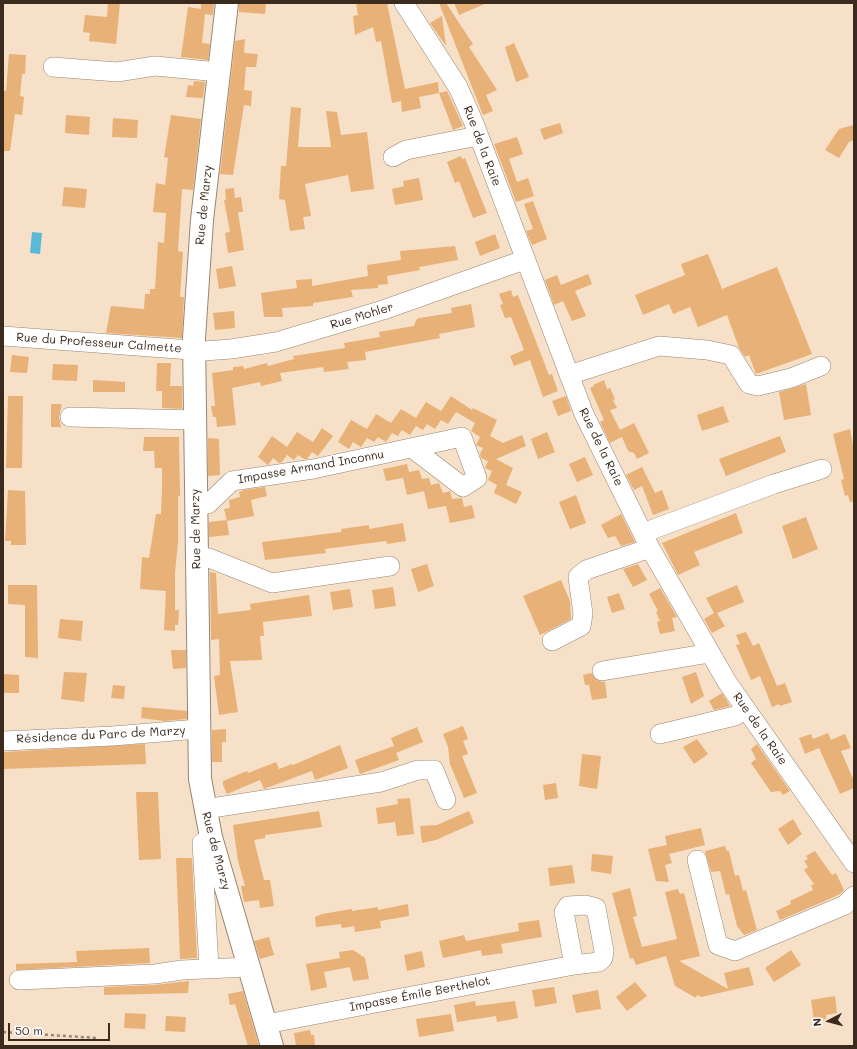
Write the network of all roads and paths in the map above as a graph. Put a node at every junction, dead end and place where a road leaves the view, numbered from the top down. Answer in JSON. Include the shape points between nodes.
{"nodes":[{"id":1,"x":227,"y":3,"type":"edge"},
{"id":2,"x":404,"y":3,"type":"edge"},
{"id":3,"x":53,"y":67,"type":"dead end"},
{"id":4,"x":219,"y":72,"type":"junction"},
{"id":5,"x":478,"y":136,"type":"junction"},
{"id":6,"x":393,"y":157,"type":"dead end"},
{"id":7,"x":524,"y":260,"type":"junction"},
{"id":8,"x":3,"y":336,"type":"edge"},
{"id":9,"x":194,"y":350,"type":"junction"},
{"id":10,"x":821,"y":366,"type":"dead end"},
{"id":11,"x":569,"y":375,"type":"junction"},
{"id":12,"x":70,"y":418,"type":"dead end"},
{"id":13,"x":195,"y":420,"type":"junction"},
{"id":14,"x":412,"y":448,"type":"dead end"},
{"id":15,"x":822,"y":469,"type":"dead end"},
{"id":16,"x":196,"y":506,"type":"junction"},
{"id":17,"x":647,"y":541,"type":"junction"},
{"id":18,"x":196,"y":557,"type":"junction"},
{"id":19,"x":390,"y":566,"type":"dead end"},
{"id":20,"x":552,"y":641,"type":"dead end"},
{"id":21,"x":710,"y":653,"type":"junction"},
{"id":22,"x":602,"y":671,"type":"dead end"},
{"id":23,"x":746,"y":710,"type":"junction"},
{"id":24,"x":198,"y":729,"type":"junction"},
{"id":25,"x":660,"y":734,"type":"dead end"},
{"id":26,"x":3,"y":741,"type":"edge"},
{"id":27,"x":446,"y":800,"type":"dead end"},
{"id":28,"x":205,"y":809,"type":"junction"},
{"id":29,"x":211,"y":836,"type":"junction"},
{"id":30,"x":697,"y":860,"type":"dead end"},
{"id":31,"x":854,"y":863,"type":"edge"},
{"id":32,"x":854,"y":896,"type":"edge"},
{"id":33,"x":574,"y":964,"type":"dead end"},
{"id":34,"x":249,"y":967,"type":"junction"},
{"id":35,"x":209,"y":968,"type":"junction"},
{"id":36,"x":20,"y":980,"type":"dead end"},
{"id":37,"x":266,"y":1024,"type":"junction"},
{"id":38,"x":3,"y":1032,"type":"edge"},
{"id":39,"x":97,"y":1038,"type":"dead end"},
{"id":40,"x":272,"y":1046,"type":"edge"}],
"edges":[{"from":1,"to":4,"type":"main road","name":"Rue de Marzy"},
{"from":2,"to":5,"type":"street","name":"Rue de la Raie","via":[[458,87]]},
{"from":3,"to":4,"type":"street","via":[[117,72],[155,66]]},
{"from":4,"to":9,"type":"main road","name":"Rue de Marzy","via":[[202,220]]},
{"from":5,"to":6,"type":"street","via":[[406,150]]},
{"from":5,"to":7,"type":"street","name":"Rue de la Raie"},
{"from":7,"to":9,"type":"street","name":"Rue Mohler","via":[[383,310],[276,342],[222,350]]},
{"from":7,"to":11,"type":"street","name":"Rue de la Raie"},
{"from":8,"to":9,"type":"street","name":"Rue du Professeur Calmette"},
{"from":9,"to":13,"type":"main road","name":"Rue de Marzy"},
{"from":10,"to":11,"type":"street","via":[[791,378],[758,386],[749,384],[731,355],[659,346]]},
{"from":11,"to":17,"type":"street","name":"Rue de la Raie","via":[[584,414]]},
{"from":12,"to":13,"type":"street"},
{"from":13,"to":16,"type":"main road","name":"Rue de Marzy"},
{"from":14,"to":16,"type":"street","name":"Impasse Armand Inconnu","via":[[313,469],[232,481],[208,504]]},
{"from":15,"to":17,"type":"street","via":[[774,484]]},
{"from":16,"to":18,"type":"main road","name":"Rue de Marzy"},
{"from":17,"to":20,"type":"street","via":[[586,570],[578,577],[583,614],[581,626]]},
{"from":17,"to":21,"type":"street","name":"Rue de la Raie"},
{"from":18,"to":19,"type":"street","via":[[209,558],[272,583]]},
{"from":18,"to":24,"type":"main road","name":"Rue de Marzy"},
{"from":21,"to":22,"type":"street"},
{"from":21,"to":23,"type":"street","name":"Rue de la Raie"},
{"from":23,"to":25,"type":"street","via":[[735,716]]},
{"from":23,"to":31,"type":"street","name":"Rue de la Raie"},
{"from":24,"to":26,"type":"street","name":"Résidence du Parc de Marzy"},
{"from":24,"to":28,"type":"main road","name":"Rue de Marzy","via":[[200,779]]},
{"from":27,"to":28,"type":"street","via":[[434,770],[418,770],[381,782]]},
{"from":28,"to":29,"type":"main road","name":"Rue de Marzy"},
{"from":29,"to":34,"type":"main road","name":"Rue de Marzy"},
{"from":29,"to":35,"type":"street","via":[[202,843]]},
{"from":30,"to":32,"type":"street","via":[[718,945],[734,951],[845,905]]},
{"from":33,"to":37,"type":"street","name":"Impasse Émile Berthelot"},
{"from":34,"to":35,"type":"street"},
{"from":34,"to":37,"type":"main road","name":"Rue de Marzy"},
{"from":35,"to":36,"type":"street","via":[[155,974]]},
{"from":37,"to":40,"type":"main road","name":"Rue de Marzy"},
{"from":38,"to":39,"type":"path"}]}
